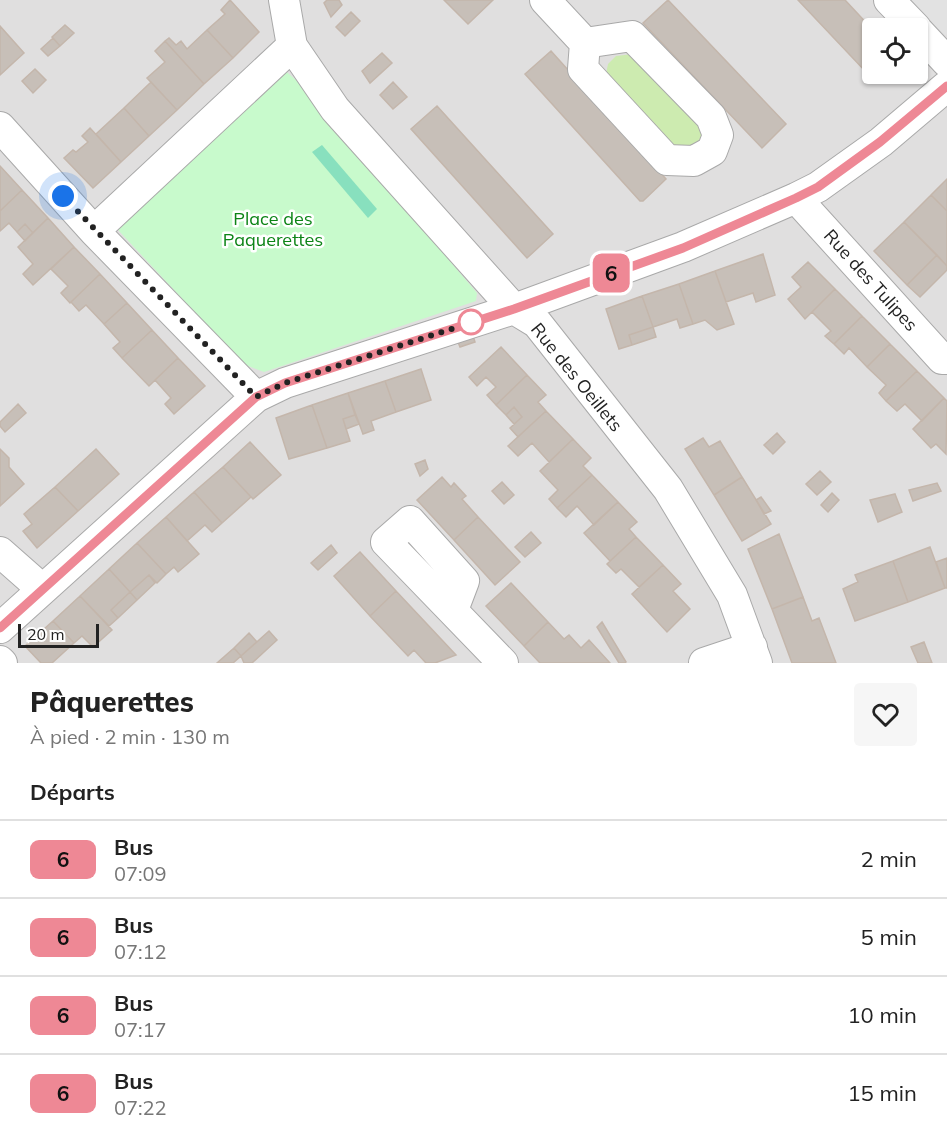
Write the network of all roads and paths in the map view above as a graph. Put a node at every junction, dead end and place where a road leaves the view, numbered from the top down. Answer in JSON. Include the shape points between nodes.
{"nodes":[{"id":1,"x":284,"y":0,"type":"edge"},
{"id":2,"x":545,"y":0,"type":"edge"},
{"id":3,"x":889,"y":0,"type":"edge"},
{"id":4,"x":906,"y":18,"type":"edge"},
{"id":5,"x":579,"y":36,"type":"junction"},
{"id":6,"x":928,"y":42,"type":"edge"},
{"id":7,"x":292,"y":46,"type":"junction"},
{"id":8,"x":947,"y":62,"type":"edge"},
{"id":9,"x":947,"y":86,"type":"edge"},
{"id":10,"x":0,"y":127,"type":"edge"},
{"id":11,"x":796,"y":198,"type":"junction"},
{"id":12,"x":94,"y":231,"type":"junction"},
{"id":13,"x":514,"y":309,"type":"junction"},
{"id":14,"x":947,"y":359,"type":"edge"},
{"id":15,"x":256,"y":397,"type":"junction"},
{"id":16,"x":0,"y":552,"type":"edge"},
{"id":17,"x":42,"y":589,"type":"junction"},
{"id":18,"x":453,"y":610,"type":"dead end"},
{"id":19,"x":0,"y":628,"type":"edge"},
{"id":20,"x":754,"y":655,"type":"edge"},
{"id":21,"x":504,"y":663,"type":"edge"},
{"id":22,"x":704,"y":663,"type":"edge"}],
"edges":[{"from":1,"to":7,"type":"street","name":"Rue des Oeillets"},
{"from":2,"to":5,"type":"street"},
{"from":3,"to":4,"type":"street"},
{"from":5,"to":5,"type":"street","via":[[632,36],[711,117],[718,135],[712,152],[694,161],[667,160],[584,69]]},
{"from":6,"to":8,"type":"street"},
{"from":7,"to":12,"type":"street"},
{"from":7,"to":13,"type":"street","name":"Rue des Oeillets","via":[[334,109]]},
{"from":9,"to":11,"type":"street","via":[[880,142],[818,187]]},
{"from":10,"to":12,"type":"street"},
{"from":11,"to":13,"type":"street","via":[[683,248]]},
{"from":11,"to":14,"type":"street","name":"Rue des Tulipes","via":[[942,359]]},
{"from":12,"to":15,"type":"street"},
{"from":13,"to":15,"type":"street","via":[[285,383]]},
{"from":13,"to":20,"type":"street","name":"Rue des Oeillets","via":[[537,323],[668,489],[732,595]]},
{"from":15,"to":17,"type":"street"},
{"from":16,"to":17,"type":"street"},
{"from":17,"to":19,"type":"street"},
{"from":18,"to":21,"type":"street"},
{"from":20,"to":22,"type":"street"}]}
